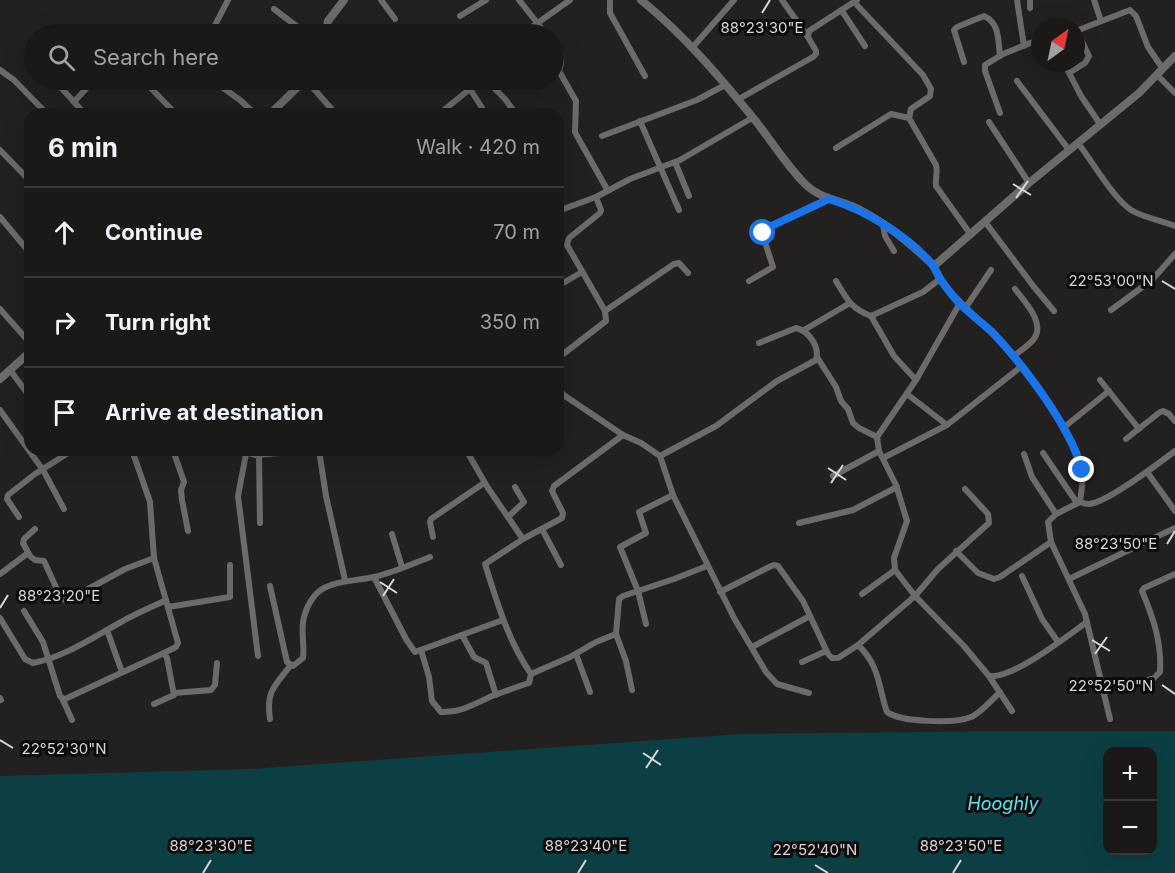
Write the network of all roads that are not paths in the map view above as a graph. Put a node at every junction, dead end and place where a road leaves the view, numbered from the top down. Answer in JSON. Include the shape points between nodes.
{"nodes":[{"id":1,"x":228,"y":0,"type":"edge"},
{"id":2,"x":344,"y":0,"type":"edge"},
{"id":3,"x":381,"y":0,"type":"edge"},
{"id":4,"x":486,"y":0,"type":"edge"},
{"id":5,"x":519,"y":0,"type":"edge"},
{"id":6,"x":570,"y":0,"type":"edge"},
{"id":7,"x":610,"y":0,"type":"edge"},
{"id":8,"x":734,"y":0,"type":"edge"},
{"id":9,"x":782,"y":0,"type":"edge"},
{"id":10,"x":1017,"y":0,"type":"edge"},
{"id":11,"x":1030,"y":0,"type":"edge"},
{"id":12,"x":1094,"y":0,"type":"edge"},
{"id":13,"x":645,"y":1,"type":"edge"},
{"id":14,"x":856,"y":1,"type":"edge"},
{"id":15,"x":1030,"y":8,"type":"dead end"},
{"id":16,"x":274,"y":9,"type":"dead end"},
{"id":17,"x":842,"y":11,"type":"junction"},
{"id":18,"x":460,"y":16,"type":"dead end"},
{"id":19,"x":395,"y":18,"type":"dead end"},
{"id":20,"x":1101,"y":21,"type":"junction"},
{"id":21,"x":536,"y":23,"type":"joint"},
{"id":22,"x":215,"y":24,"type":"edge"},
{"id":23,"x":294,"y":24,"type":"edge"},
{"id":24,"x":327,"y":24,"type":"edge"},
{"id":25,"x":1085,"y":27,"type":"edge"},
{"id":26,"x":808,"y":37,"type":"junction"},
{"id":27,"x":1031,"y":43,"type":"edge"},
{"id":28,"x":865,"y":46,"type":"dead end"},
{"id":29,"x":1024,"y":46,"type":"junction"},
{"id":30,"x":692,"y":48,"type":"junction"},
{"id":31,"x":1085,"y":48,"type":"edge"},
{"id":32,"x":1000,"y":56,"type":"junction"},
{"id":33,"x":1175,"y":56,"type":"edge"},
{"id":34,"x":964,"y":62,"type":"dead end"},
{"id":35,"x":1085,"y":63,"type":"edge"},
{"id":36,"x":1160,"y":72,"type":"junction"},
{"id":37,"x":1,"y":73,"type":"edge"},
{"id":38,"x":1069,"y":73,"type":"edge"},
{"id":39,"x":645,"y":76,"type":"dead end"},
{"id":40,"x":564,"y":80,"type":"edge"},
{"id":41,"x":1017,"y":81,"type":"dead end"},
{"id":42,"x":725,"y":85,"type":"junction"},
{"id":43,"x":63,"y":90,"type":"edge"},
{"id":44,"x":85,"y":90,"type":"edge"},
{"id":45,"x":152,"y":90,"type":"edge"},
{"id":46,"x":226,"y":90,"type":"edge"},
{"id":47,"x":295,"y":90,"type":"edge"},
{"id":48,"x":315,"y":90,"type":"edge"},
{"id":49,"x":469,"y":90,"type":"edge"},
{"id":50,"x":471,"y":90,"type":"edge"},
{"id":51,"x":496,"y":90,"type":"edge"},
{"id":52,"x":1175,"y":93,"type":"edge"},
{"id":53,"x":737,"y":100,"type":"junction"},
{"id":54,"x":74,"y":102,"type":"junction"},
{"id":55,"x":41,"y":108,"type":"edge"},
{"id":56,"x":80,"y":108,"type":"edge"},
{"id":57,"x":170,"y":108,"type":"edge"},
{"id":58,"x":249,"y":108,"type":"edge"},
{"id":59,"x":276,"y":108,"type":"edge"},
{"id":60,"x":331,"y":108,"type":"edge"},
{"id":61,"x":446,"y":108,"type":"edge"},
{"id":62,"x":482,"y":108,"type":"edge"},
{"id":63,"x":512,"y":108,"type":"edge"},
{"id":64,"x":1000,"y":113,"type":"dead end"},
{"id":65,"x":752,"y":118,"type":"junction"},
{"id":66,"x":909,"y":118,"type":"junction"},
{"id":67,"x":640,"y":122,"type":"junction"},
{"id":68,"x":989,"y":122,"type":"dead end"},
{"id":69,"x":1100,"y":124,"type":"junction"},
{"id":70,"x":602,"y":136,"type":"dead end"},
{"id":71,"x":1078,"y":143,"type":"junction"},
{"id":72,"x":836,"y":148,"type":"dead end"},
{"id":73,"x":0,"y":150,"type":"edge"},
{"id":74,"x":1069,"y":150,"type":"junction"},
{"id":75,"x":6,"y":157,"type":"junction"},
{"id":76,"x":675,"y":162,"type":"junction"},
{"id":77,"x":0,"y":164,"type":"edge"},
{"id":78,"x":659,"y":168,"type":"junction"},
{"id":79,"x":24,"y":176,"type":"edge"},
{"id":80,"x":1029,"y":183,"type":"junction"},
{"id":81,"x":608,"y":190,"type":"junction"},
{"id":82,"x":689,"y":196,"type":"dead end"},
{"id":83,"x":596,"y":197,"type":"junction"},
{"id":84,"x":829,"y":199,"type":"junction"},
{"id":85,"x":564,"y":209,"type":"edge"},
{"id":86,"x":679,"y":210,"type":"dead end"},
{"id":87,"x":0,"y":217,"type":"edge"},
{"id":88,"x":986,"y":222,"type":"junction"},
{"id":89,"x":883,"y":225,"type":"junction"},
{"id":90,"x":1175,"y":226,"type":"edge"},
{"id":91,"x":971,"y":235,"type":"junction"},
{"id":92,"x":564,"y":244,"type":"edge"},
{"id":93,"x":567,"y":245,"type":"junction"},
{"id":94,"x":24,"y":247,"type":"edge"},
{"id":95,"x":894,"y":251,"type":"dead end"},
{"id":96,"x":1175,"y":254,"type":"edge"},
{"id":97,"x":934,"y":266,"type":"junction"},
{"id":98,"x":991,"y":270,"type":"dead end"},
{"id":99,"x":582,"y":272,"type":"junction"},
{"id":100,"x":688,"y":273,"type":"dead end"},
{"id":101,"x":940,"y":279,"type":"junction"},
{"id":102,"x":749,"y":281,"type":"dead end"},
{"id":103,"x":836,"y":281,"type":"dead end"},
{"id":104,"x":564,"y":282,"type":"edge"},
{"id":105,"x":1015,"y":289,"type":"dead end"},
{"id":106,"x":850,"y":303,"type":"junction"},
{"id":107,"x":963,"y":305,"type":"junction"},
{"id":108,"x":0,"y":309,"type":"edge"},
{"id":109,"x":1111,"y":310,"type":"dead end"},
{"id":110,"x":605,"y":311,"type":"junction"},
{"id":111,"x":1054,"y":311,"type":"dead end"},
{"id":112,"x":871,"y":316,"type":"junction"},
{"id":113,"x":804,"y":330,"type":"junction"},
{"id":114,"x":24,"y":336,"type":"edge"},
{"id":115,"x":759,"y":343,"type":"dead end"},
{"id":116,"x":564,"y":353,"type":"edge"},
{"id":117,"x":1014,"y":356,"type":"junction"},
{"id":118,"x":24,"y":357,"type":"edge"},
{"id":119,"x":817,"y":357,"type":"junction"},
{"id":120,"x":1022,"y":366,"type":"junction"},
{"id":121,"x":10,"y":370,"type":"junction"},
{"id":122,"x":0,"y":379,"type":"edge"},
{"id":123,"x":916,"y":380,"type":"junction"},
{"id":124,"x":1100,"y":380,"type":"dead end"},
{"id":125,"x":24,"y":389,"type":"edge"},
{"id":126,"x":1109,"y":391,"type":"junction"},
{"id":127,"x":907,"y":394,"type":"junction"},
{"id":128,"x":564,"y":399,"type":"edge"},
{"id":129,"x":0,"y":410,"type":"edge"},
{"id":130,"x":1175,"y":421,"type":"edge"},
{"id":131,"x":947,"y":425,"type":"junction"},
{"id":132,"x":1063,"y":428,"type":"junction"},
{"id":133,"x":1139,"y":429,"type":"junction"},
{"id":134,"x":623,"y":435,"type":"junction"},
{"id":135,"x":877,"y":438,"type":"junction"},
{"id":136,"x":1126,"y":439,"type":"dead end"},
{"id":137,"x":24,"y":443,"type":"edge"},
{"id":138,"x":879,"y":451,"type":"junction"},
{"id":139,"x":1175,"y":451,"type":"edge"},
{"id":140,"x":1043,"y":453,"type":"dead end"},
{"id":141,"x":1024,"y":454,"type":"dead end"},
{"id":142,"x":33,"y":456,"type":"edge"},
{"id":143,"x":64,"y":456,"type":"edge"},
{"id":144,"x":134,"y":456,"type":"edge"},
{"id":145,"x":175,"y":456,"type":"edge"},
{"id":146,"x":246,"y":456,"type":"edge"},
{"id":147,"x":259,"y":456,"type":"edge"},
{"id":148,"x":320,"y":456,"type":"edge"},
{"id":149,"x":469,"y":456,"type":"edge"},
{"id":150,"x":660,"y":456,"type":"junction"},
{"id":151,"x":883,"y":458,"type":"junction"},
{"id":152,"x":43,"y":470,"type":"junction"},
{"id":153,"x":1147,"y":472,"type":"junction"},
{"id":154,"x":833,"y":476,"type":"dead end"},
{"id":155,"x":484,"y":483,"type":"junction"},
{"id":156,"x":515,"y":487,"type":"dead end"},
{"id":157,"x":897,"y":487,"type":"junction"},
{"id":158,"x":965,"y":489,"type":"dead end"},
{"id":159,"x":673,"y":495,"type":"junction"},
{"id":160,"x":1078,"y":502,"type":"junction"},
{"id":161,"x":64,"y":509,"type":"dead end"},
{"id":162,"x":1175,"y":511,"type":"edge"},
{"id":163,"x":1056,"y":514,"type":"junction"},
{"id":164,"x":19,"y":517,"type":"dead end"},
{"id":165,"x":508,"y":517,"type":"junction"},
{"id":166,"x":260,"y":523,"type":"dead end"},
{"id":167,"x":799,"y":523,"type":"dead end"},
{"id":168,"x":542,"y":528,"type":"junction"},
{"id":169,"x":1175,"y":528,"type":"edge"},
{"id":170,"x":35,"y":530,"type":"dead end"},
{"id":171,"x":189,"y":531,"type":"dead end"},
{"id":172,"x":392,"y":534,"type":"dead end"},
{"id":173,"x":433,"y":537,"type":"dead end"},
{"id":174,"x":523,"y":539,"type":"junction"},
{"id":175,"x":1051,"y":542,"type":"junction"},
{"id":176,"x":956,"y":551,"type":"junction"},
{"id":177,"x":28,"y":553,"type":"junction"},
{"id":178,"x":430,"y":557,"type":"dead end"},
{"id":179,"x":154,"y":558,"type":"junction"},
{"id":180,"x":230,"y":565,"type":"dead end"},
{"id":181,"x":561,"y":565,"type":"dead end"},
{"id":182,"x":707,"y":566,"type":"junction"},
{"id":183,"x":402,"y":567,"type":"junction"},
{"id":184,"x":895,"y":570,"type":"junction"},
{"id":185,"x":0,"y":574,"type":"edge"},
{"id":186,"x":1175,"y":574,"type":"edge"},
{"id":187,"x":1022,"y":576,"type":"dead end"},
{"id":188,"x":374,"y":577,"type":"junction"},
{"id":189,"x":1069,"y":579,"type":"junction"},
{"id":190,"x":345,"y":580,"type":"junction"},
{"id":191,"x":270,"y":586,"type":"dead end"},
{"id":192,"x":638,"y":591,"type":"junction"},
{"id":193,"x":720,"y":592,"type":"junction"},
{"id":194,"x":862,"y":594,"type":"dead end"},
{"id":195,"x":915,"y":596,"type":"junction"},
{"id":196,"x":167,"y":604,"type":"junction"},
{"id":197,"x":24,"y":611,"type":"dead end"},
{"id":198,"x":810,"y":616,"type":"junction"},
{"id":199,"x":0,"y":618,"type":"edge"},
{"id":200,"x":503,"y":620,"type":"junction"},
{"id":201,"x":1087,"y":622,"type":"junction"},
{"id":202,"x":646,"y":624,"type":"dead end"},
{"id":203,"x":107,"y":630,"type":"junction"},
{"id":204,"x":616,"y":634,"type":"junction"},
{"id":205,"x":462,"y":635,"type":"junction"},
{"id":206,"x":1058,"y":642,"type":"junction"},
{"id":207,"x":858,"y":645,"type":"junction"},
{"id":208,"x":752,"y":647,"type":"junction"},
{"id":209,"x":421,"y":650,"type":"junction"},
{"id":210,"x":826,"y":651,"type":"junction"},
{"id":211,"x":164,"y":653,"type":"junction"},
{"id":212,"x":576,"y":654,"type":"junction"},
{"id":213,"x":258,"y":656,"type":"dead end"},
{"id":214,"x":48,"y":659,"type":"junction"},
{"id":215,"x":802,"y":662,"type":"dead end"},
{"id":216,"x":217,"y":663,"type":"dead end"},
{"id":217,"x":291,"y":666,"type":"junction"},
{"id":218,"x":122,"y":672,"type":"junction"},
{"id":219,"x":531,"y":674,"type":"junction"},
{"id":220,"x":989,"y":676,"type":"junction"},
{"id":221,"x":1128,"y":686,"type":"dead end"},
{"id":222,"x":632,"y":690,"type":"dead end"},
{"id":223,"x":590,"y":692,"type":"dead end"},
{"id":224,"x":1000,"y":692,"type":"junction"},
{"id":225,"x":174,"y":693,"type":"junction"},
{"id":226,"x":809,"y":693,"type":"dead end"},
{"id":227,"x":496,"y":695,"type":"junction"},
{"id":228,"x":62,"y":698,"type":"junction"},
{"id":229,"x":154,"y":704,"type":"dead end"},
{"id":230,"x":1012,"y":711,"type":"dead end"},
{"id":231,"x":270,"y":719,"type":"dead end"},
{"id":232,"x":1110,"y":719,"type":"dead end"},
{"id":233,"x":72,"y":720,"type":"dead end"}],
"edges":[{"from":1,"to":22,"type":"street"},
{"from":2,"to":24,"type":"street"},
{"from":3,"to":19,"type":"street"},
{"from":4,"to":18,"type":"street"},
{"from":5,"to":21,"type":"street"},
{"from":6,"to":21,"type":"street"},
{"from":7,"to":39,"type":"street","via":[[610,13]]},
{"from":8,"to":30,"type":"street"},
{"from":9,"to":26,"type":"street"},
{"from":10,"to":29,"type":"street"},
{"from":11,"to":15,"type":"street"},
{"from":12,"to":20,"type":"street"},
{"from":13,"to":30,"type":"street"},
{"from":14,"to":17,"type":"street"},
{"from":14,"to":66,"type":"street","via":[[931,89],[930,96],[909,111]]},
{"from":16,"to":23,"type":"street"},
{"from":17,"to":26,"type":"street","via":[[809,31]]},
{"from":17,"to":28,"type":"street"},
{"from":20,"to":25,"type":"street"},
{"from":20,"to":36,"type":"street","via":[[1128,10],[1133,12]]},
{"from":26,"to":53,"type":"street","via":[[816,51],[813,57]]},
{"from":27,"to":29,"type":"street"},
{"from":29,"to":32,"type":"street"},
{"from":30,"to":42,"type":"street"},
{"from":31,"to":35,"type":"street","via":[[1089,56]]},
{"from":32,"to":34,"type":"street","via":[[996,27],[984,16],[954,30]]},
{"from":32,"to":64,"type":"street","via":[[984,68]]},
{"from":33,"to":36,"type":"street"},
{"from":36,"to":52,"type":"street"},
{"from":36,"to":69,"type":"street"},
{"from":37,"to":55,"type":"street","via":[[14,80]]},
{"from":38,"to":69,"type":"street"},
{"from":40,"to":81,"type":"street","via":[[576,101],[577,136]]},
{"from":41,"to":74,"type":"street"},
{"from":42,"to":53,"type":"street"},
{"from":42,"to":67,"type":"street"},
{"from":43,"to":54,"type":"street"},
{"from":44,"to":54,"type":"street"},
{"from":45,"to":57,"type":"street"},
{"from":46,"to":58,"type":"street"},
{"from":47,"to":59,"type":"street"},
{"from":48,"to":60,"type":"street"},
{"from":49,"to":61,"type":"street"},
{"from":50,"to":62,"type":"street"},
{"from":51,"to":63,"type":"street"},
{"from":53,"to":65,"type":"street"},
{"from":54,"to":56,"type":"street"},
{"from":65,"to":76,"type":"street"},
{"from":65,"to":84,"type":"street","via":[[804,183]]},
{"from":66,"to":72,"type":"street","via":[[891,114]]},
{"from":66,"to":91,"type":"street","via":[[936,165],[936,186]]},
{"from":67,"to":70,"type":"street"},
{"from":67,"to":78,"type":"street"},
{"from":68,"to":80,"type":"street"},
{"from":69,"to":71,"type":"street"},
{"from":71,"to":74,"type":"street"},
{"from":71,"to":90,"type":"street","via":[[1130,209]]},
{"from":73,"to":75,"type":"street"},
{"from":74,"to":80,"type":"street"},
{"from":75,"to":77,"type":"street"},
{"from":75,"to":79,"type":"street"},
{"from":76,"to":78,"type":"street"},
{"from":76,"to":82,"type":"street"},
{"from":78,"to":81,"type":"street"},
{"from":78,"to":86,"type":"street"},
{"from":80,"to":88,"type":"street"},
{"from":81,"to":83,"type":"street"},
{"from":83,"to":85,"type":"street"},
{"from":83,"to":93,"type":"street","via":[[600,213],[569,238]]},
{"from":84,"to":89,"type":"street","via":[[862,211]]},
{"from":84,"to":102,"type":"street","via":[[765,229],[763,236],[773,267]]},
{"from":87,"to":94,"type":"street"},
{"from":88,"to":91,"type":"street"},
{"from":88,"to":111,"type":"street"},
{"from":89,"to":95,"type":"street"},
{"from":89,"to":97,"type":"street","via":[[907,240]]},
{"from":91,"to":97,"type":"street"},
{"from":92,"to":93,"type":"street"},
{"from":93,"to":99,"type":"street"},
{"from":96,"to":109,"type":"street","via":[[1152,280]]},
{"from":97,"to":101,"type":"street"},
{"from":98,"to":107,"type":"street"},
{"from":99,"to":104,"type":"street"},
{"from":99,"to":110,"type":"street"},
{"from":100,"to":110,"type":"street","via":[[679,263],[674,264]]},
{"from":101,"to":107,"type":"street"},
{"from":101,"to":112,"type":"street","via":[[923,292]]},
{"from":103,"to":106,"type":"street"},
{"from":105,"to":117,"type":"street","via":[[1035,318],[1037,328],[1033,340]]},
{"from":106,"to":112,"type":"street","via":[[858,312]]},
{"from":106,"to":113,"type":"street"},
{"from":107,"to":117,"type":"street"},
{"from":107,"to":123,"type":"street"},
{"from":108,"to":114,"type":"street"},
{"from":110,"to":116,"type":"street","via":[[606,321]]},
{"from":112,"to":123,"type":"street","via":[[894,356]]},
{"from":113,"to":115,"type":"street","via":[[796,328]]},
{"from":113,"to":119,"type":"street","via":[[818,352]]},
{"from":117,"to":120,"type":"street"},
{"from":118,"to":121,"type":"street"},
{"from":119,"to":135,"type":"street","via":[[853,423]]},
{"from":119,"to":150,"type":"street","via":[[716,426]]},
{"from":120,"to":131,"type":"street"},
{"from":120,"to":132,"type":"street"},
{"from":121,"to":122,"type":"street"},
{"from":121,"to":125,"type":"street"},
{"from":123,"to":127,"type":"street"},
{"from":124,"to":126,"type":"street"},
{"from":126,"to":132,"type":"street"},
{"from":126,"to":133,"type":"street"},
{"from":127,"to":131,"type":"street"},
{"from":127,"to":135,"type":"street"},
{"from":128,"to":134,"type":"street"},
{"from":129,"to":137,"type":"street"},
{"from":130,"to":133,"type":"street","via":[[1163,411]]},
{"from":131,"to":151,"type":"street"},
{"from":132,"to":160,"type":"street","via":[[1082,470]]},
{"from":133,"to":136,"type":"street"},
{"from":134,"to":150,"type":"street"},
{"from":134,"to":168,"type":"street","via":[[554,486],[552,490],[563,516]]},
{"from":135,"to":138,"type":"street"},
{"from":138,"to":151,"type":"street"},
{"from":138,"to":154,"type":"street"},
{"from":139,"to":153,"type":"street"},
{"from":140,"to":160,"type":"street"},
{"from":141,"to":163,"type":"street","via":[[1032,477]]},
{"from":142,"to":152,"type":"street"},
{"from":143,"to":152,"type":"street"},
{"from":144,"to":179,"type":"street","via":[[150,502]]},
{"from":145,"to":171,"type":"street","via":[[184,482],[182,500]]},
{"from":146,"to":213,"type":"street","via":[[238,496]]},
{"from":147,"to":166,"type":"street"},
{"from":148,"to":190,"type":"street"},
{"from":149,"to":155,"type":"street"},
{"from":150,"to":159,"type":"street"},
{"from":151,"to":157,"type":"street"},
{"from":152,"to":161,"type":"street"},
{"from":152,"to":164,"type":"street","via":[[8,496]]},
{"from":153,"to":160,"type":"street","via":[[1098,502]]},
{"from":153,"to":162,"type":"street"},
{"from":155,"to":165,"type":"street"},
{"from":155,"to":173,"type":"street","via":[[431,519]]},
{"from":156,"to":165,"type":"street","via":[[524,502]]},
{"from":157,"to":167,"type":"street","via":[[853,510]]},
{"from":157,"to":184,"type":"street","via":[[907,521],[894,558]]},
{"from":158,"to":176,"type":"street","via":[[990,520]]},
{"from":159,"to":182,"type":"street"},
{"from":159,"to":192,"type":"street","via":[[639,512],[646,533],[620,547]]},
{"from":160,"to":163,"type":"street"},
{"from":163,"to":175,"type":"street","via":[[1048,522]]},
{"from":165,"to":174,"type":"street"},
{"from":168,"to":174,"type":"street"},
{"from":168,"to":181,"type":"street"},
{"from":169,"to":189,"type":"street"},
{"from":170,"to":177,"type":"street","via":[[23,540]]},
{"from":172,"to":183,"type":"street"},
{"from":174,"to":200,"type":"street","via":[[485,564]]},
{"from":175,"to":176,"type":"street","via":[[994,579],[978,573]]},
{"from":175,"to":189,"type":"street"},
{"from":176,"to":195,"type":"street"},
{"from":177,"to":179,"type":"street","via":[[35,560],[44,561],[66,601]]},
{"from":177,"to":185,"type":"street"},
{"from":178,"to":183,"type":"street"},
{"from":179,"to":196,"type":"street"},
{"from":180,"to":196,"type":"street","via":[[230,597]]},
{"from":182,"to":192,"type":"street"},
{"from":182,"to":193,"type":"street"},
{"from":183,"to":188,"type":"street"},
{"from":184,"to":194,"type":"street"},
{"from":184,"to":195,"type":"street"},
{"from":186,"to":221,"type":"street","via":[[1142,591],[1158,640],[1160,672],[1154,678]]},
{"from":187,"to":206,"type":"street","via":[[1042,619]]},
{"from":188,"to":190,"type":"street"},
{"from":188,"to":209,"type":"street","via":[[412,650]]},
{"from":189,"to":201,"type":"street"},
{"from":190,"to":217,"type":"street","via":[[313,596],[303,619],[303,658]]},
{"from":191,"to":217,"type":"street"},
{"from":192,"to":202,"type":"street"},
{"from":192,"to":204,"type":"street","via":[[623,596],[617,603]]},
{"from":193,"to":198,"type":"street","via":[[776,566],[798,593]]},
{"from":193,"to":208,"type":"street"},
{"from":195,"to":207,"type":"street"},
{"from":195,"to":220,"type":"street"},
{"from":196,"to":203,"type":"street"},
{"from":196,"to":211,"type":"street","via":[[178,643]]},
{"from":197,"to":214,"type":"street","via":[[43,642]]},
{"from":198,"to":208,"type":"street"},
{"from":198,"to":210,"type":"street"},
{"from":199,"to":214,"type":"street","via":[[25,658],[33,663]]},
{"from":200,"to":205,"type":"street"},
{"from":200,"to":219,"type":"street"},
{"from":201,"to":206,"type":"street"},
{"from":201,"to":232,"type":"street"},
{"from":203,"to":214,"type":"street"},
{"from":203,"to":218,"type":"street"},
{"from":204,"to":212,"type":"street"},
{"from":204,"to":222,"type":"street"},
{"from":205,"to":209,"type":"street"},
{"from":205,"to":227,"type":"street","via":[[474,657],[486,663]]},
{"from":206,"to":220,"type":"street","via":[[1025,664]]},
{"from":207,"to":210,"type":"street","via":[[836,659]]},
{"from":207,"to":224,"type":"street","via":[[874,666],[886,712],[895,717],[947,721],[969,718]]},
{"from":208,"to":226,"type":"street","via":[[777,684]]},
{"from":209,"to":227,"type":"street","via":[[432,701],[441,712],[470,708]]},
{"from":210,"to":215,"type":"street"},
{"from":211,"to":218,"type":"street"},
{"from":211,"to":225,"type":"street"},
{"from":212,"to":219,"type":"street"},
{"from":212,"to":223,"type":"street"},
{"from":214,"to":228,"type":"street"},
{"from":216,"to":225,"type":"street","via":[[211,690]]},
{"from":217,"to":231,"type":"street","via":[[272,688],[267,702]]},
{"from":218,"to":228,"type":"street"},
{"from":219,"to":227,"type":"street","via":[[529,683]]},
{"from":220,"to":224,"type":"street"},
{"from":224,"to":230,"type":"street"},
{"from":225,"to":229,"type":"street"},
{"from":228,"to":233,"type":"street"}]}
